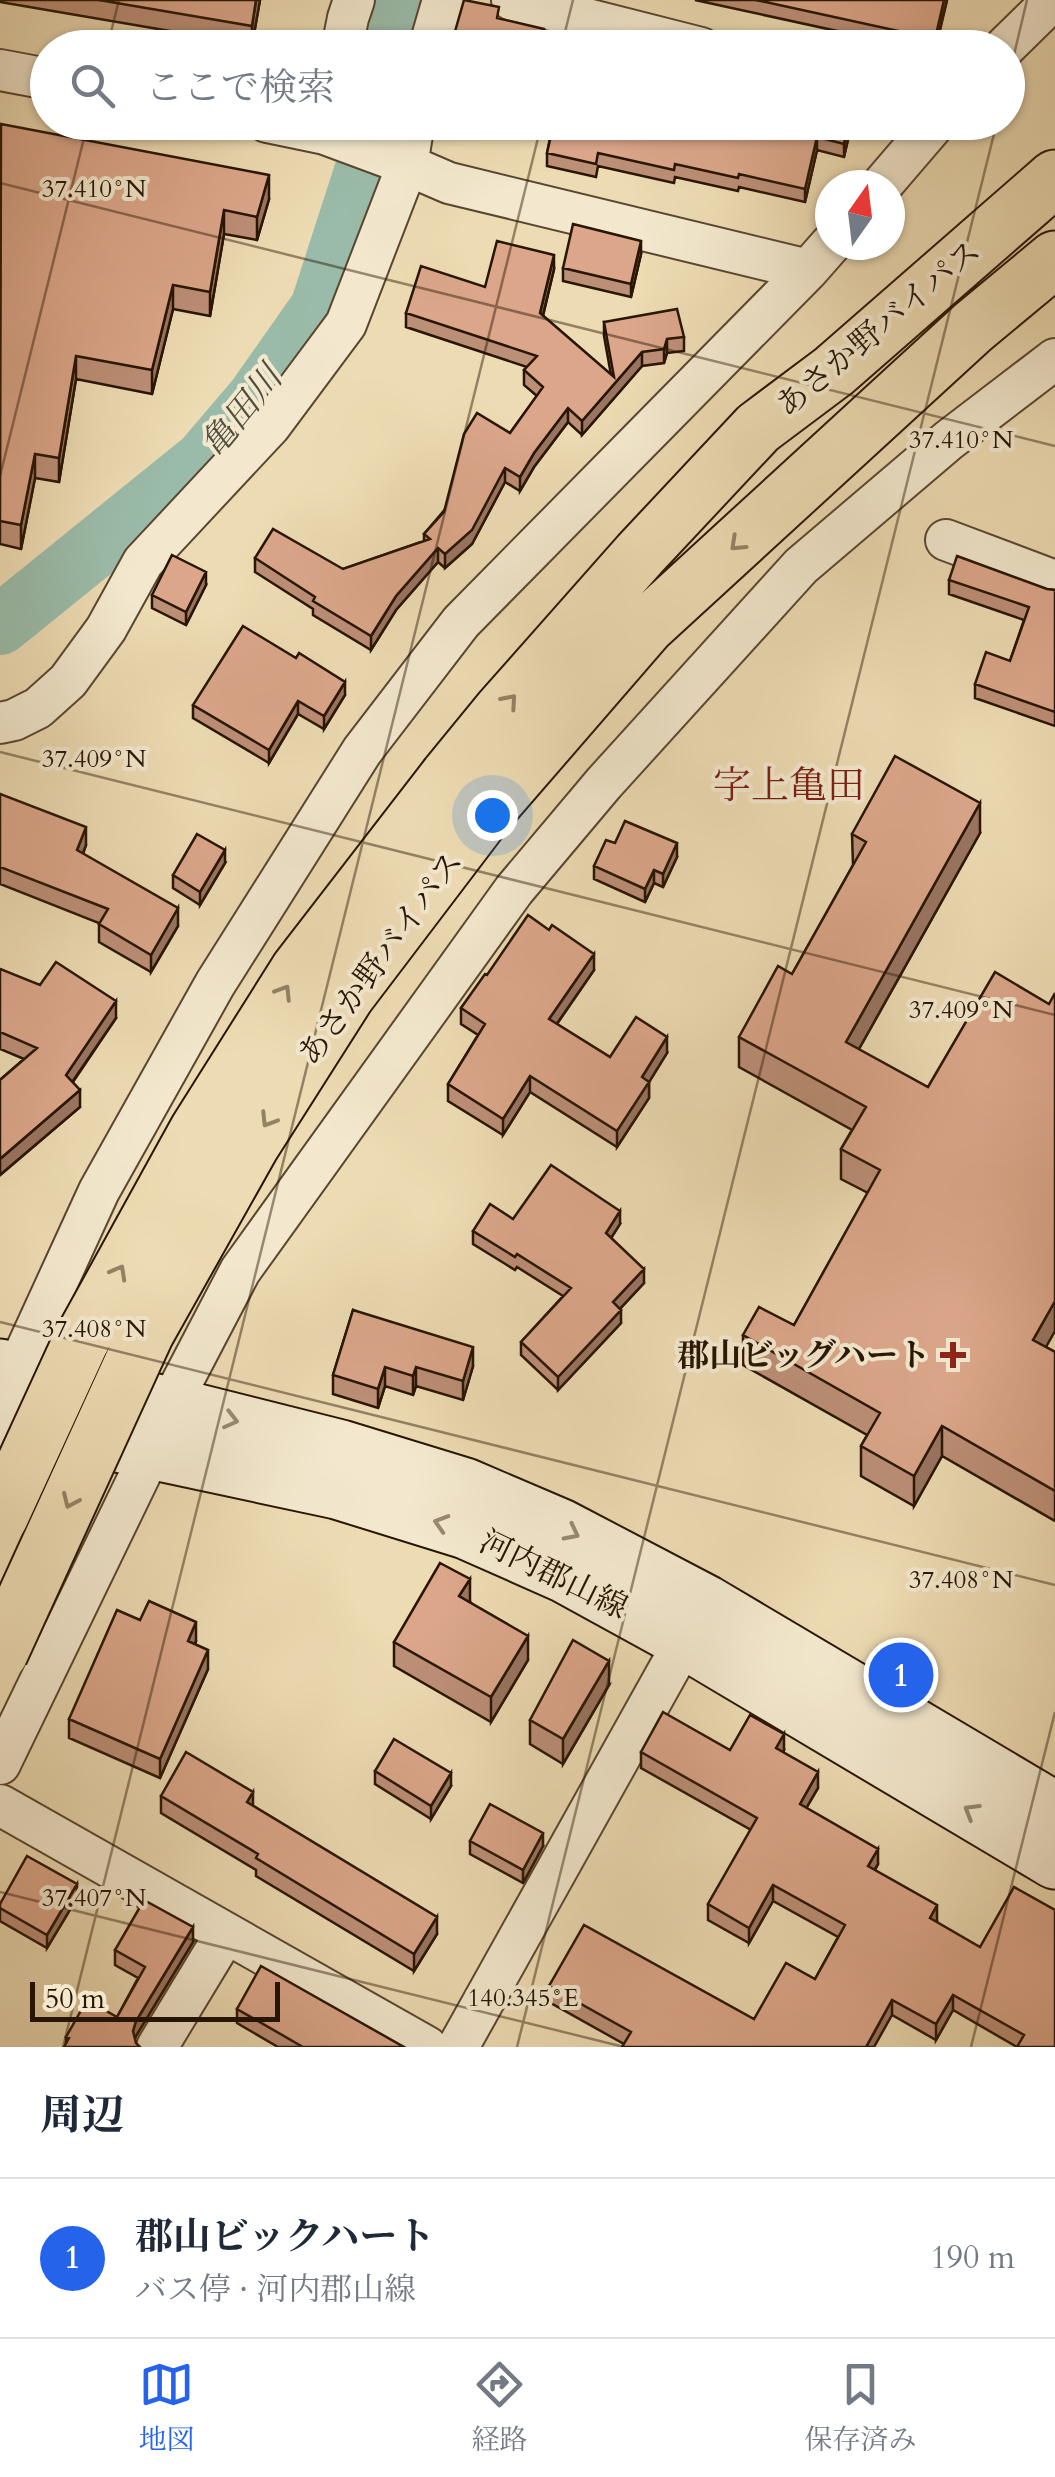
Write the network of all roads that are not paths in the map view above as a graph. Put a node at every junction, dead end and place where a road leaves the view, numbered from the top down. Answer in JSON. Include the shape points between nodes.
{"nodes":[{"id":1,"x":354,"y":0,"type":"edge"},
{"id":2,"x":442,"y":0,"type":"edge"},
{"id":3,"x":512,"y":0,"type":"edge"},
{"id":4,"x":1053,"y":0,"type":"edge"},
{"id":5,"x":346,"y":30,"type":"edge"},
{"id":6,"x":434,"y":30,"type":"edge"},
{"id":7,"x":630,"y":30,"type":"edge"},
{"id":8,"x":1022,"y":30,"type":"edge"},
{"id":9,"x":0,"y":70,"type":"edge"},
{"id":10,"x":30,"y":76,"type":"edge"},
{"id":11,"x":1055,"y":138,"type":"edge"},
{"id":12,"x":352,"y":140,"type":"edge"},
{"id":13,"x":409,"y":140,"type":"edge"},
{"id":14,"x":921,"y":140,"type":"edge"},
{"id":15,"x":402,"y":163,"type":"junction"},
{"id":16,"x":895,"y":170,"type":"edge"},
{"id":17,"x":1055,"y":178,"type":"edge"},
{"id":18,"x":815,"y":257,"type":"edge"},
{"id":19,"x":1055,"y":259,"type":"edge"},
{"id":20,"x":817,"y":260,"type":"edge"},
{"id":21,"x":1055,"y":300,"type":"edge"},
{"id":22,"x":1055,"y":359,"type":"edge"},
{"id":23,"x":758,"y":428,"type":"junction"},
{"id":24,"x":808,"y":478,"type":"junction"},
{"id":25,"x":946,"y":540,"type":"dead end"},
{"id":26,"x":1055,"y":581,"type":"edge"},
{"id":27,"x":0,"y":723,"type":"edge"},
{"id":28,"x":467,"y":794,"type":"junction"},
{"id":29,"x":5,"y":1390,"type":"edge"},
{"id":30,"x":160,"y":1428,"type":"junction"},
{"id":31,"x":0,"y":1517,"type":"edge"},
{"id":32,"x":696,"y":1622,"type":"junction"},
{"id":33,"x":0,"y":1654,"type":"edge"},
{"id":34,"x":0,"y":1764,"type":"edge"},
{"id":35,"x":0,"y":1805,"type":"edge"},
{"id":36,"x":1055,"y":1810,"type":"edge"},
{"id":37,"x":1055,"y":1862,"type":"edge"},
{"id":38,"x":226,"y":1933,"type":"junction"},
{"id":39,"x":157,"y":2047,"type":"edge"},
{"id":40,"x":427,"y":2047,"type":"edge"},
{"id":41,"x":458,"y":2047,"type":"edge"}],
"edges":[{"from":1,"to":5,"type":"street"},
{"from":2,"to":6,"type":"street"},
{"from":3,"to":7,"type":"street"},
{"from":4,"to":8,"type":"street"},
{"from":9,"to":10,"type":"street"},
{"from":11,"to":23,"type":"highway","via":[[817,353]]},
{"from":12,"to":15,"type":"street"},
{"from":13,"to":15,"type":"street"},
{"from":14,"to":16,"type":"street"},
{"from":15,"to":18,"type":"street","via":[[449,184]]},
{"from":15,"to":27,"type":"street","via":[[346,324],[270,426],[143,562],[68,681],[38,708]]},
{"from":17,"to":23,"type":"highway","name":"あさか野バイパス"},
{"from":19,"to":24,"type":"highway","name":"あさか野バイパス"},
{"from":20,"to":29,"type":"street","via":[[461,622],[362,751],[214,984],[100,1190]]},
{"from":21,"to":24,"type":"highway"},
{"from":22,"to":30,"type":"street","via":[[801,566],[604,782],[514,890],[240,1271]]},
{"from":28,"to":23,"type":"highway","name":"あさか野バイパス","one_way":true,"via":[[502,710]]},
{"from":24,"to":28,"type":"highway","name":"あさか野バイパス","one_way":true},
{"from":25,"to":26,"type":"street"},
{"from":31,"to":28,"type":"highway","name":"あさか野バイパス","one_way":true,"bridge":true,"via":[[80,1343],[197,1131],[299,969]]},
{"from":28,"to":33,"type":"highway","name":"あさか野バイパス","one_way":true,"bridge":true,"via":[[146,1333]]},
{"from":29,"to":30,"type":"main road","name":"河内郡山線"},
{"from":30,"to":32,"type":"main road","name":"河内郡山線","via":[[466,1531]]},
{"from":30,"to":34,"type":"street"},
{"from":32,"to":36,"type":"main road","name":"河内郡山線"},
{"from":37,"to":32,"type":"main road","name":"河内郡山線","one_way":true},
{"from":32,"to":41,"type":"street"},
{"from":35,"to":38,"type":"street"},
{"from":38,"to":39,"type":"street"},
{"from":38,"to":40,"type":"street"}]}
